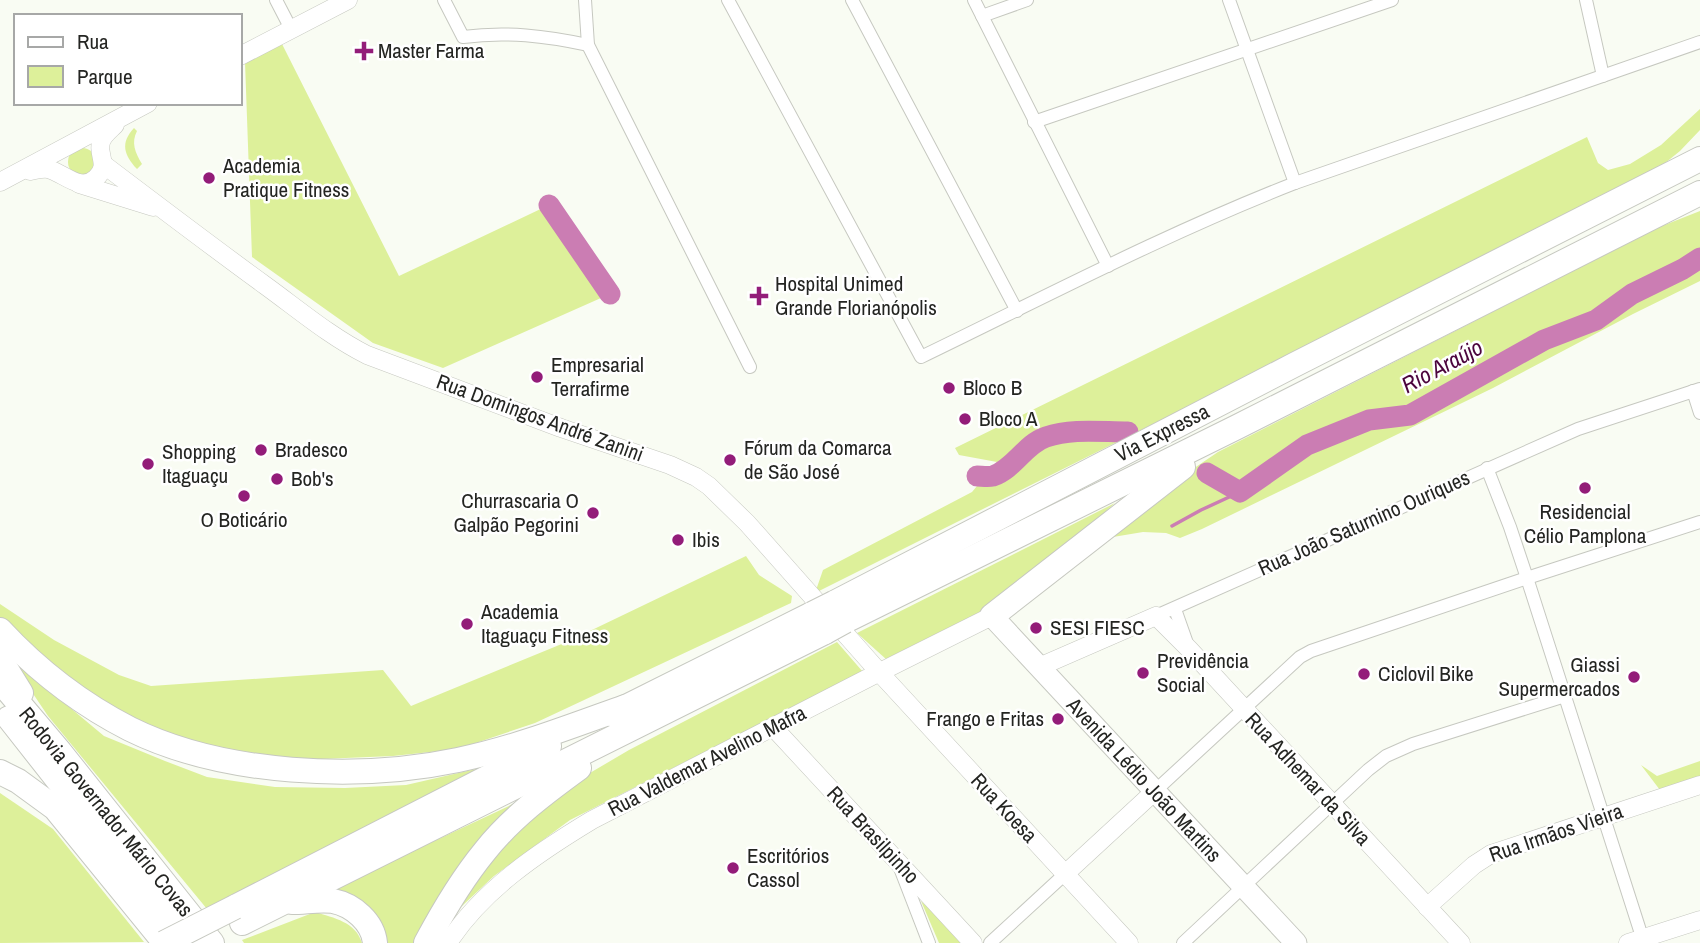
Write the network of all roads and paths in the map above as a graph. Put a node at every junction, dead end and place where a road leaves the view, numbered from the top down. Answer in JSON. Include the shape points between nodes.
{"nodes":[{"id":1,"x":276,"y":0,"type":"edge"},
{"id":2,"x":348,"y":0,"type":"edge"},
{"id":3,"x":444,"y":0,"type":"edge"},
{"id":4,"x":585,"y":0,"type":"edge"},
{"id":5,"x":727,"y":0,"type":"edge"},
{"id":6,"x":852,"y":0,"type":"edge"},
{"id":7,"x":974,"y":0,"type":"edge"},
{"id":8,"x":1027,"y":0,"type":"edge"},
{"id":9,"x":1229,"y":0,"type":"edge"},
{"id":10,"x":1392,"y":0,"type":"edge"},
{"id":11,"x":1586,"y":0,"type":"edge"},
{"id":12,"x":982,"y":16,"type":"junction"},
{"id":13,"x":291,"y":29,"type":"junction"},
{"id":14,"x":1700,"y":42,"type":"edge"},
{"id":15,"x":588,"y":45,"type":"junction"},
{"id":16,"x":1247,"y":49,"type":"junction"},
{"id":17,"x":242,"y":55,"type":"edge"},
{"id":18,"x":1603,"y":76,"type":"junction"},
{"id":19,"x":144,"y":105,"type":"edge"},
{"id":20,"x":131,"y":112,"type":"junction"},
{"id":21,"x":1034,"y":122,"type":"junction"},
{"id":22,"x":1700,"y":141,"type":"edge"},
{"id":23,"x":71,"y":144,"type":"junction"},
{"id":24,"x":102,"y":157,"type":"junction"},
{"id":25,"x":1700,"y":159,"type":"edge"},
{"id":26,"x":19,"y":172,"type":"junction"},
{"id":27,"x":72,"y":181,"type":"junction"},
{"id":28,"x":0,"y":183,"type":"edge"},
{"id":29,"x":1295,"y":183,"type":"junction"},
{"id":30,"x":1700,"y":196,"type":"edge"},
{"id":31,"x":1623,"y":197,"type":"junction"},
{"id":32,"x":163,"y":210,"type":"junction"},
{"id":33,"x":1108,"y":266,"type":"junction"},
{"id":34,"x":1017,"y":311,"type":"junction"},
{"id":35,"x":750,"y":368,"type":"dead end"},
{"id":36,"x":1697,"y":390,"type":"edge"},
{"id":37,"x":1700,"y":413,"type":"edge"},
{"id":38,"x":1237,"y":427,"type":"junction"},
{"id":39,"x":1487,"y":468,"type":"junction"},
{"id":40,"x":1700,"y":522,"type":"edge"},
{"id":41,"x":1527,"y":578,"type":"junction"},
{"id":42,"x":1176,"y":612,"type":"dead end"},
{"id":43,"x":1156,"y":615,"type":"junction"},
{"id":44,"x":992,"y":616,"type":"junction"},
{"id":45,"x":829,"y":617,"type":"junction"},
{"id":46,"x":0,"y":631,"type":"edge"},
{"id":47,"x":1189,"y":649,"type":"junction"},
{"id":48,"x":0,"y":659,"type":"edge"},
{"id":49,"x":1039,"y":667,"type":"junction"},
{"id":50,"x":879,"y":672,"type":"junction"},
{"id":51,"x":0,"y":681,"type":"edge"},
{"id":52,"x":1565,"y":696,"type":"junction"},
{"id":53,"x":0,"y":706,"type":"edge"},
{"id":54,"x":1243,"y":709,"type":"junction"},
{"id":55,"x":632,"y":716,"type":"junction"},
{"id":56,"x":773,"y":727,"type":"junction"},
{"id":57,"x":60,"y":752,"type":"junction"},
{"id":58,"x":0,"y":772,"type":"edge"},
{"id":59,"x":1700,"y":785,"type":"edge"},
{"id":60,"x":1155,"y":791,"type":"junction"},
{"id":61,"x":1331,"y":804,"type":"junction"},
{"id":62,"x":1604,"y":816,"type":"junction"},
{"id":63,"x":898,"y":862,"type":"junction"},
{"id":64,"x":1065,"y":874,"type":"junction"},
{"id":65,"x":1244,"y":886,"type":"junction"},
{"id":66,"x":281,"y":903,"type":"junction"},
{"id":67,"x":1427,"y":907,"type":"junction"},
{"id":68,"x":472,"y":913,"type":"junction"},
{"id":69,"x":238,"y":915,"type":"junction"},
{"id":70,"x":1700,"y":919,"type":"edge"},
{"id":71,"x":1638,"y":941,"type":"edge"},
{"id":72,"x":164,"y":943,"type":"edge"},
{"id":73,"x":186,"y":943,"type":"edge"},
{"id":74,"x":201,"y":943,"type":"edge"},
{"id":75,"x":212,"y":943,"type":"edge"},
{"id":76,"x":375,"y":943,"type":"edge"},
{"id":77,"x":426,"y":943,"type":"edge"},
{"id":78,"x":448,"y":943,"type":"edge"},
{"id":79,"x":929,"y":943,"type":"edge"},
{"id":80,"x":973,"y":943,"type":"edge"},
{"id":81,"x":990,"y":943,"type":"edge"},
{"id":82,"x":1129,"y":943,"type":"edge"},
{"id":83,"x":1183,"y":943,"type":"edge"},
{"id":84,"x":1296,"y":943,"type":"edge"},
{"id":85,"x":1461,"y":943,"type":"edge"}],
"edges":[{"from":1,"to":13,"type":"street"},
{"from":2,"to":13,"type":"main road"},
{"from":3,"to":15,"type":"street","via":[[463,37],[522,34]]},
{"from":4,"to":15,"type":"street"},
{"from":5,"to":34,"type":"street","via":[[921,357]]},
{"from":6,"to":34,"type":"street"},
{"from":7,"to":12,"type":"street"},
{"from":8,"to":12,"type":"street"},
{"from":9,"to":16,"type":"street"},
{"from":10,"to":16,"type":"street"},
{"from":11,"to":18,"type":"street"},
{"from":12,"to":21,"type":"street"},
{"from":13,"to":17,"type":"main road"},
{"from":14,"to":18,"type":"street"},
{"from":15,"to":35,"type":"street"},
{"from":16,"to":21,"type":"street"},
{"from":16,"to":29,"type":"street"},
{"from":18,"to":29,"type":"street"},
{"from":19,"to":20,"type":"main road"},
{"from":20,"to":23,"type":"main road"},
{"from":20,"to":24,"type":"main road","via":[[101,140]]},
{"from":21,"to":33,"type":"street"},
{"from":22,"to":31,"type":"highway"},
{"from":23,"to":24,"type":"main road","via":[[88,141]]},
{"from":23,"to":26,"type":"main road"},
{"from":23,"to":27,"type":"main road","via":[[60,163]]},
{"from":24,"to":27,"type":"main road","via":[[102,171],[91,182]]},
{"from":24,"to":32,"type":"main road","name":"Rua Domingos André Zanini"},
{"from":25,"to":31,"type":"highway","name":"Via Expressa"},
{"from":26,"to":27,"type":"main road","via":[[49,168]]},
{"from":26,"to":28,"type":"main road"},
{"from":27,"to":32,"type":"main road"},
{"from":29,"to":33,"type":"street"},
{"from":30,"to":38,"type":"highway","name":"Via Expressa"},
{"from":31,"to":45,"type":"highway","name":"Via Expressa"},
{"from":32,"to":50,"type":"main road","name":"Rua Domingos André Zanini","via":[[324,329],[367,355],[696,477],[741,516]]},
{"from":33,"to":34,"type":"street"},
{"from":36,"to":37,"type":"street"},
{"from":36,"to":39,"type":"street","name":"Rua João Saturnino Ouriques","via":[[1578,429]]},
{"from":38,"to":44,"type":"highway"},
{"from":38,"to":45,"type":"highway","name":"Via Expressa"},
{"from":39,"to":41,"type":"street"},
{"from":39,"to":43,"type":"street","name":"Rua João Saturnino Ouriques"},
{"from":40,"to":41,"type":"street"},
{"from":41,"to":52,"type":"street"},
{"from":41,"to":54,"type":"street","via":[[1311,651]]},
{"from":42,"to":47,"type":"street"},
{"from":43,"to":47,"type":"main road","name":"Rua Adhemar da Silva"},
{"from":43,"to":49,"type":"main road","name":"Rua João Saturnino Ouriques"},
{"from":44,"to":49,"type":"main road","name":"Avenida Lédio João Martins"},
{"from":44,"to":50,"type":"main road","name":"Rua Valdemar Avelino Mafra"},
{"from":45,"to":55,"type":"highway","name":"Via Expressa"},
{"from":46,"to":55,"type":"highway","via":[[68,692],[133,730],[210,756],[295,770],[417,767]]},
{"from":47,"to":54,"type":"main road","name":"Rua Adhemar da Silva"},
{"from":48,"to":57,"type":"highway"},
{"from":49,"to":60,"type":"main road","name":"Avenida Lédio João Martins"},
{"from":50,"to":56,"type":"main road","name":"Rua Valdemar Avelino Mafra"},
{"from":50,"to":64,"type":"main road","name":"Rua Koesa"},
{"from":51,"to":57,"type":"highway","name":"Rodovia Governador Mário Covas"},
{"from":52,"to":61,"type":"street","via":[[1398,750],[1377,762]]},
{"from":52,"to":62,"type":"street"},
{"from":53,"to":73,"type":"highway","name":"Rodovia Governador Mário Covas"},
{"from":54,"to":60,"type":"street"},
{"from":54,"to":61,"type":"main road","name":"Rua Adhemar da Silva"},
{"from":55,"to":66,"type":"highway"},
{"from":55,"to":69,"type":"highway"},
{"from":55,"to":77,"type":"highway","via":[[485,850]]},
{"from":56,"to":63,"type":"main road","name":"Rua Brasilpinho"},
{"from":56,"to":68,"type":"main road","name":"Rua Valdemar Avelino Mafra","via":[[565,836],[513,874]]},
{"from":57,"to":75,"type":"highway","name":"Rodovia Governador Mário Covas"},
{"from":58,"to":72,"type":"highway","via":[[54,808]]},
{"from":59,"to":62,"type":"main road","name":"Rua Irmãos Vieira"},
{"from":60,"to":64,"type":"main road"},
{"from":60,"to":65,"type":"main road","name":"Avenida Lédio João Martins"},
{"from":61,"to":65,"type":"street"},
{"from":61,"to":67,"type":"main road","name":"Rua Adhemar da Silva"},
{"from":62,"to":67,"type":"main road","name":"Rua Irmãos Vieira","via":[[1491,854]]},
{"from":62,"to":71,"type":"street"},
{"from":63,"to":79,"type":"street"},
{"from":63,"to":80,"type":"main road","name":"Rua Brasilpinho"},
{"from":64,"to":81,"type":"street"},
{"from":64,"to":82,"type":"main road","name":"Rua Koesa"},
{"from":65,"to":83,"type":"street"},
{"from":65,"to":84,"type":"main road","name":"Avenida Lédio João Martins"},
{"from":66,"to":69,"type":"highway"},
{"from":66,"to":76,"type":"highway","via":[[331,901],[348,906],[366,920]]},
{"from":67,"to":85,"type":"main road","name":"Rua Adhemar da Silva"},
{"from":68,"to":77,"type":"main road"},
{"from":68,"to":78,"type":"main road","name":"Rua Valdemar Avelino Mafra"},
{"from":69,"to":72,"type":"highway","bridge":true},
{"from":69,"to":74,"type":"highway"},
{"from":70,"to":71,"type":"main road"}]}
